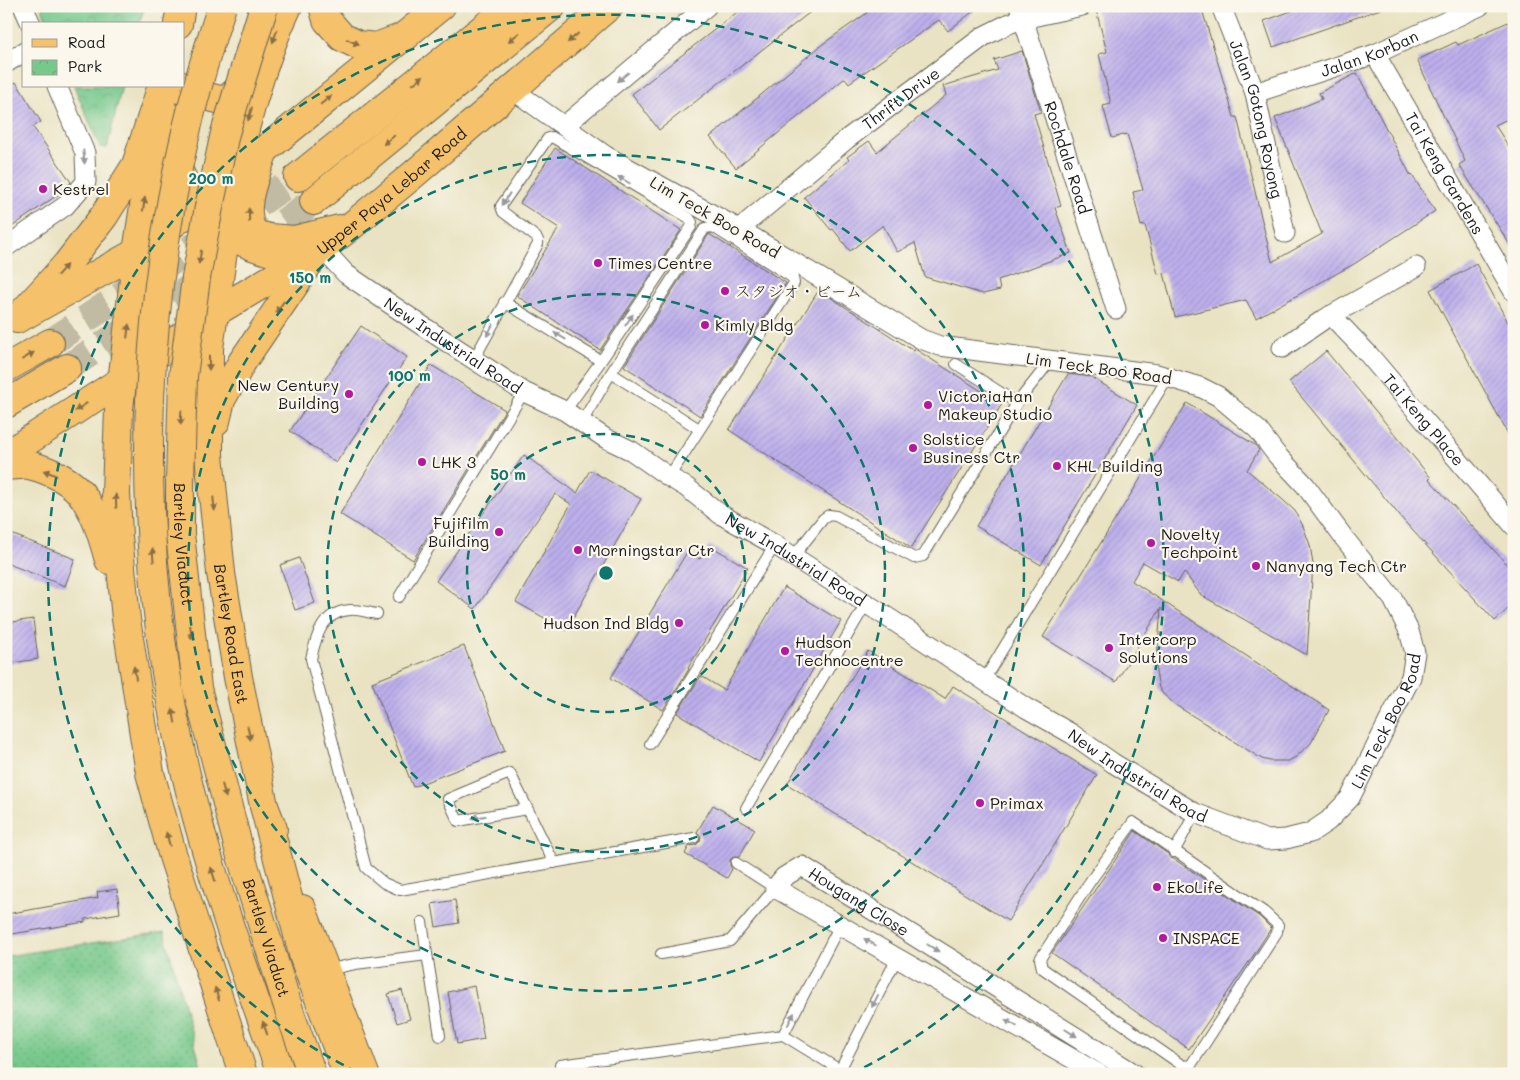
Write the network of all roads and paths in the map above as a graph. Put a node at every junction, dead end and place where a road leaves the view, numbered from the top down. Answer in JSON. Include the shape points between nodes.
{"nodes":[{"id":1,"x":23,"y":6,"type":"edge"},
{"id":2,"x":181,"y":6,"type":"edge"},
{"id":3,"x":222,"y":6,"type":"edge"},
{"id":4,"x":264,"y":6,"type":"edge"},
{"id":5,"x":288,"y":6,"type":"edge"},
{"id":6,"x":323,"y":6,"type":"edge"},
{"id":7,"x":441,"y":6,"type":"edge"},
{"id":8,"x":511,"y":6,"type":"edge"},
{"id":9,"x":552,"y":6,"type":"edge"},
{"id":10,"x":610,"y":6,"type":"edge"},
{"id":11,"x":707,"y":6,"type":"edge"},
{"id":12,"x":1082,"y":6,"type":"edge"},
{"id":13,"x":1222,"y":6,"type":"edge"},
{"id":14,"x":1480,"y":6,"type":"edge"},
{"id":15,"x":1021,"y":12,"type":"edge"},
{"id":16,"x":30,"y":22,"type":"edge"},
{"id":17,"x":178,"y":22,"type":"edge"},
{"id":18,"x":406,"y":36,"type":"junction"},
{"id":19,"x":22,"y":53,"type":"edge"},
{"id":20,"x":1375,"y":54,"type":"junction"},
{"id":21,"x":6,"y":63,"type":"edge"},
{"id":22,"x":264,"y":67,"type":"junction"},
{"id":23,"x":58,"y":88,"type":"edge"},
{"id":24,"x":168,"y":90,"type":"edge"},
{"id":25,"x":513,"y":90,"type":"junction"},
{"id":26,"x":1255,"y":93,"type":"junction"},
{"id":27,"x":564,"y":126,"type":"junction"},
{"id":28,"x":264,"y":151,"type":"junction"},
{"id":29,"x":234,"y":176,"type":"junction"},
{"id":30,"x":298,"y":176,"type":"tunnel mouth"},
{"id":31,"x":314,"y":201,"type":"tunnel mouth"},
{"id":32,"x":196,"y":206,"type":"junction"},
{"id":33,"x":350,"y":227,"type":"junction"},
{"id":34,"x":739,"y":229,"type":"junction"},
{"id":35,"x":1285,"y":232,"type":"dead end"},
{"id":36,"x":225,"y":234,"type":"junction"},
{"id":37,"x":6,"y":247,"type":"edge"},
{"id":38,"x":320,"y":250,"type":"junction"},
{"id":39,"x":137,"y":252,"type":"junction"},
{"id":40,"x":1416,"y":267,"type":"dead end"},
{"id":41,"x":1514,"y":292,"type":"edge"},
{"id":42,"x":504,"y":302,"type":"junction"},
{"id":43,"x":1116,"y":309,"type":"dead end"},
{"id":44,"x":212,"y":314,"type":"junction"},
{"id":45,"x":1331,"y":315,"type":"junction"},
{"id":46,"x":12,"y":322,"type":"edge"},
{"id":47,"x":50,"y":343,"type":"tunnel mouth"},
{"id":48,"x":1282,"y":348,"type":"dead end"},
{"id":49,"x":474,"y":359,"type":"junction"},
{"id":50,"x":1051,"y":360,"type":"junction"},
{"id":51,"x":602,"y":361,"type":"junction"},
{"id":52,"x":956,"y":364,"type":"dead end"},
{"id":53,"x":6,"y":368,"type":"edge"},
{"id":54,"x":66,"y":368,"type":"tunnel mouth"},
{"id":55,"x":611,"y":373,"type":"junction"},
{"id":56,"x":1168,"y":377,"type":"junction"},
{"id":57,"x":122,"y":380,"type":"junction"},
{"id":58,"x":524,"y":392,"type":"junction"},
{"id":59,"x":1017,"y":403,"type":"junction"},
{"id":60,"x":6,"y":404,"type":"edge"},
{"id":61,"x":565,"y":411,"type":"junction"},
{"id":62,"x":582,"y":422,"type":"junction"},
{"id":63,"x":699,"y":429,"type":"junction"},
{"id":64,"x":6,"y":455,"type":"edge"},
{"id":65,"x":209,"y":455,"type":"junction"},
{"id":66,"x":6,"y":466,"type":"edge"},
{"id":67,"x":668,"y":477,"type":"junction"},
{"id":68,"x":1514,"y":526,"type":"edge"},
{"id":69,"x":775,"y":546,"type":"junction"},
{"id":70,"x":793,"y":558,"type":"junction"},
{"id":71,"x":399,"y":597,"type":"dead end"},
{"id":72,"x":866,"y":604,"type":"junction"},
{"id":73,"x":377,"y":614,"type":"dead end"},
{"id":74,"x":126,"y":619,"type":"junction"},
{"id":75,"x":984,"y":680,"type":"junction"},
{"id":76,"x":650,"y":744,"type":"dead end"},
{"id":77,"x":264,"y":806,"type":"junction"},
{"id":78,"x":746,"y":808,"type":"dead end"},
{"id":79,"x":527,"y":809,"type":"junction"},
{"id":80,"x":1194,"y":813,"type":"junction"},
{"id":81,"x":694,"y":838,"type":"dead end"},
{"id":82,"x":1286,"y":839,"type":"joint"},
{"id":83,"x":1174,"y":852,"type":"junction"},
{"id":84,"x":554,"y":863,"type":"junction"},
{"id":85,"x":736,"y":863,"type":"dead end"},
{"id":86,"x":775,"y":888,"type":"junction"},
{"id":87,"x":422,"y":922,"type":"dead end"},
{"id":88,"x":840,"y":925,"type":"junction"},
{"id":89,"x":662,"y":954,"type":"dead end"},
{"id":90,"x":427,"y":956,"type":"junction"},
{"id":91,"x":896,"y":958,"type":"junction"},
{"id":92,"x":325,"y":971,"type":"junction"},
{"id":93,"x":782,"y":1035,"type":"junction"},
{"id":94,"x":440,"y":1036,"type":"dead end"},
{"id":95,"x":242,"y":1074,"type":"edge"},
{"id":96,"x":280,"y":1074,"type":"edge"},
{"id":97,"x":312,"y":1074,"type":"edge"},
{"id":98,"x":347,"y":1074,"type":"edge"},
{"id":99,"x":365,"y":1074,"type":"edge"},
{"id":100,"x":561,"y":1074,"type":"edge"},
{"id":101,"x":1099,"y":1074,"type":"edge"},
{"id":102,"x":1135,"y":1074,"type":"edge"}],
"edges":[{"from":1,"to":16,"type":"street"},
{"from":2,"to":17,"type":"main road"},
{"from":96,"to":3,"type":"main road","name":"Bartley Viaduct","one_way":true,"bridge":true,"via":[[227,919],[190,790],[164,659],[151,535],[149,406],[162,257],[173,189],[191,113]]},
{"from":4,"to":97,"type":"main road","name":"Bartley Viaduct","one_way":true,"bridge":true,"via":[[226,133],[196,278],[183,376],[180,534],[197,688],[240,852]]},
{"from":5,"to":22,"type":"main road","name":"Bartley Road East","one_way":true},
{"from":6,"to":18,"type":"main road","one_way":true,"via":[[327,20],[342,37],[358,45],[376,48]]},
{"from":7,"to":18,"type":"main road"},
{"from":30,"to":8,"type":"main road","one_way":true},
{"from":9,"to":31,"type":"main road","one_way":true},
{"from":10,"to":25,"type":"main road","name":"Upper Paya Lebar Road","one_way":true},
{"from":11,"to":27,"type":"street","one_way":true},
{"from":12,"to":15,"type":"street","name":"Thrift Drive"},
{"from":13,"to":26,"type":"street","name":"Jalan Gotong Royong"},
{"from":14,"to":20,"type":"street","name":"Jalan Korban"},
{"from":15,"to":34,"type":"street","name":"Thrift Drive","via":[[847,139]]},
{"from":15,"to":43,"type":"street","name":"Rochdale Road"},
{"from":28,"to":18,"type":"main road","one_way":true},
{"from":19,"to":21,"type":"street"},
{"from":20,"to":26,"type":"street","name":"Jalan Korban"},
{"from":20,"to":41,"type":"street","name":"Tai Keng Gardens"},
{"from":22,"to":24,"type":"main road","via":[[225,101]]},
{"from":22,"to":29,"type":"main road","name":"Bartley Road East","one_way":true},
{"from":23,"to":37,"type":"street","one_way":true,"via":[[86,153],[86,182],[65,206]]},
{"from":24,"to":32,"type":"main road","via":[[172,157]]},
{"from":39,"to":24,"type":"main road","one_way":true},
{"from":46,"to":24,"type":"main road","one_way":true,"via":[[67,264],[108,211],[136,165]]},
{"from":25,"to":27,"type":"street","name":"Lim Teck Boo Road"},
{"from":25,"to":33,"type":"main road","name":"Upper Paya Lebar Road"},
{"from":26,"to":35,"type":"street","name":"Jalan Gotong Royong"},
{"from":27,"to":34,"type":"street","name":"Lim Teck Boo Road","via":[[606,156]]},
{"from":28,"to":29,"type":"main road"},
{"from":33,"to":28,"type":"main road","one_way":true,"via":[[294,240],[254,234],[250,227],[249,196]]},
{"from":29,"to":32,"type":"main road"},
{"from":29,"to":36,"type":"main road","name":"Bartley Road East"},
{"from":32,"to":36,"type":"main road"},
{"from":32,"to":39,"type":"main road"},
{"from":33,"to":38,"type":"main road","name":"Upper Paya Lebar Road"},
{"from":34,"to":50,"type":"street","name":"Lim Teck Boo Road","via":[[921,339],[940,346]]},
{"from":36,"to":38,"type":"main road","via":[[277,254]]},
{"from":36,"to":44,"type":"main road","name":"Bartley Road East"},
{"from":38,"to":44,"type":"main road","name":"Upper Paya Lebar Road"},
{"from":38,"to":49,"type":"street","name":"New Industrial Road","via":[[346,274]]},
{"from":38,"to":65,"type":"main road","one_way":true,"via":[[242,362],[221,400]]},
{"from":39,"to":46,"type":"main road"},
{"from":57,"to":39,"type":"main road","one_way":true},
{"from":40,"to":45,"type":"street"},
{"from":42,"to":49,"type":"lane","one_way":true},
{"from":51,"to":42,"type":"lane","one_way":true},
{"from":51,"to":42,"type":"lane","one_way":true,"via":[[692,222],[552,137],[548,138],[502,206],[503,212],[538,240]]},
{"from":44,"to":57,"type":"main road","name":"Upper Paya Lebar Road"},
{"from":44,"to":65,"type":"main road","name":"Bartley Road East","one_way":true},
{"from":45,"to":48,"type":"street"},
{"from":45,"to":68,"type":"street","name":"Tai Keng Place","via":[[1370,355]]},
{"from":53,"to":47,"type":"main road","one_way":true},
{"from":49,"to":58,"type":"street","name":"New Industrial Road"},
{"from":50,"to":56,"type":"street","name":"Lim Teck Boo Road"},
{"from":50,"to":59,"type":"lane"},
{"from":51,"to":61,"type":"lane"},
{"from":52,"to":59,"type":"lane"},
{"from":54,"to":60,"type":"main road"},
{"from":55,"to":62,"type":"lane"},
{"from":55,"to":63,"type":"lane"},
{"from":55,"to":63,"type":"lane","via":[[705,228],[713,227],[769,262],[793,278],[794,283]]},
{"from":56,"to":75,"type":"lane"},
{"from":56,"to":82,"type":"street","name":"Lim Teck Boo Road","via":[[1218,396],[1258,430],[1393,599],[1409,631],[1415,653],[1411,677],[1350,798],[1310,834]]},
{"from":57,"to":64,"type":"main road","name":"Upper Paya Lebar Road","one_way":true},
{"from":74,"to":57,"type":"main road","one_way":true,"via":[[116,493]]},
{"from":58,"to":61,"type":"street","name":"New Industrial Road"},
{"from":58,"to":71,"type":"lane"},
{"from":59,"to":70,"type":"lane","via":[[923,556],[914,558],[829,515]]},
{"from":61,"to":62,"type":"street","name":"New Industrial Road"},
{"from":62,"to":67,"type":"street","name":"New Industrial Road"},
{"from":63,"to":67,"type":"lane"},
{"from":65,"to":77,"type":"main road","name":"Bartley Road East","one_way":true,"via":[[221,573]]},
{"from":74,"to":66,"type":"main road","one_way":true,"via":[[101,532],[85,498],[55,475],[28,465]]},
{"from":67,"to":69,"type":"street","name":"New Industrial Road","via":[[720,514]]},
{"from":69,"to":70,"type":"street","name":"New Industrial Road"},
{"from":69,"to":76,"type":"lane"},
{"from":70,"to":72,"type":"street","name":"New Industrial Road"},
{"from":72,"to":75,"type":"street","name":"New Industrial Road"},
{"from":72,"to":78,"type":"lane"},
{"from":73,"to":84,"type":"lane","via":[[351,609],[334,614],[317,633],[311,659],[366,868],[384,883],[400,890]]},
{"from":95,"to":74,"type":"main road","one_way":true,"via":[[150,773]]},
{"from":75,"to":80,"type":"street","name":"New Industrial Road"},
{"from":77,"to":92,"type":"main road","name":"Bartley Road East"},
{"from":77,"to":98,"type":"main road","via":[[304,958]]},
{"from":79,"to":79,"type":"lane","one_way":true,"via":[[458,821],[448,799],[510,773]]},
{"from":79,"to":84,"type":"lane"},
{"from":80,"to":82,"type":"street","name":"New Industrial Road","via":[[1267,840]]},
{"from":80,"to":83,"type":"lane"},
{"from":81,"to":84,"type":"lane"},
{"from":83,"to":83,"type":"lane","via":[[1132,822],[1088,883],[1040,964],[1183,1066],[1188,1066],[1192,1065],[1277,932],[1278,925],[1264,912]]},
{"from":85,"to":86,"type":"lane"},
{"from":86,"to":88,"type":"street","name":"Hougang Close"},
{"from":86,"to":89,"type":"lane","via":[[730,941]]},
{"from":86,"to":102,"type":"street","name":"Hougang Close","one_way":true,"via":[[802,866]]},
{"from":87,"to":90,"type":"lane"},
{"from":91,"to":88,"type":"street","name":"Hougang Close","one_way":true},
{"from":93,"to":88,"type":"lane","one_way":true},
{"from":90,"to":92,"type":"lane","via":[[355,964]]},
{"from":90,"to":94,"type":"lane"},
{"from":91,"to":93,"type":"lane","one_way":true,"via":[[840,1070]]},
{"from":101,"to":91,"type":"street","name":"Hougang Close","one_way":true},
{"from":92,"to":99,"type":"main road","name":"Bartley Road East"},
{"from":93,"to":100,"type":"lane","via":[[560,1065]]}]}
